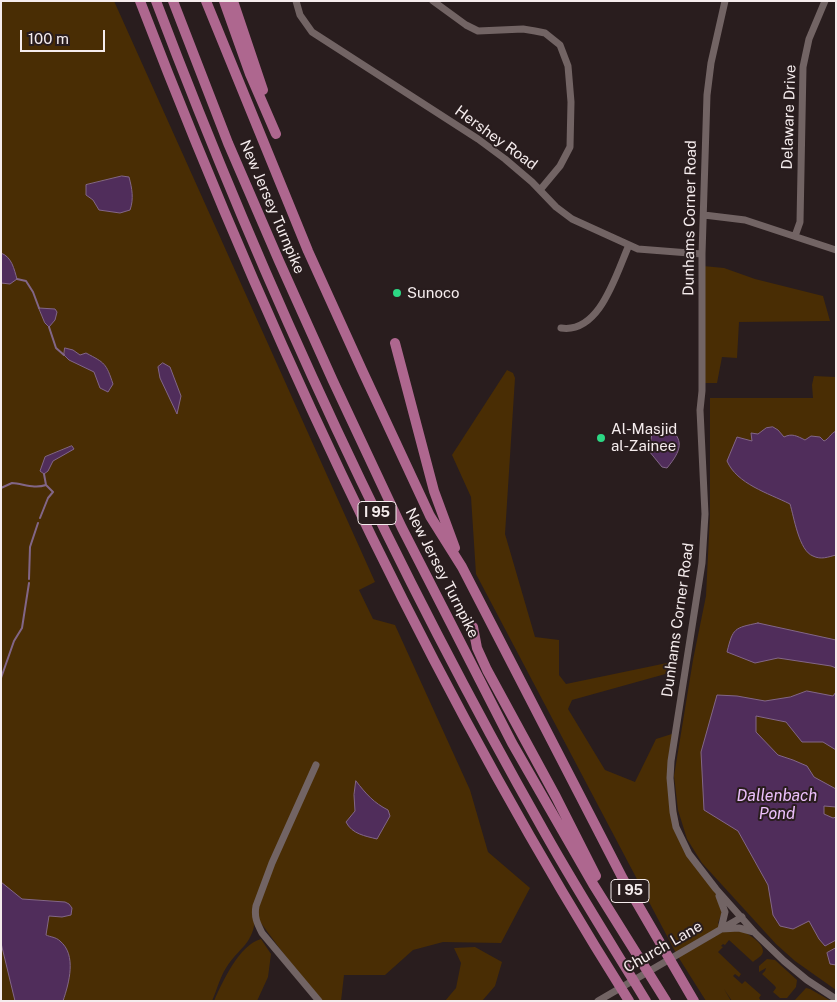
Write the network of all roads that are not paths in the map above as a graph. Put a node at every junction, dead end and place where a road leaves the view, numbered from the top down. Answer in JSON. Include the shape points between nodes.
{"nodes":[{"id":1,"x":140,"y":1,"type":"edge"},
{"id":2,"x":156,"y":1,"type":"edge"},
{"id":3,"x":173,"y":1,"type":"edge"},
{"id":4,"x":206,"y":1,"type":"edge"},
{"id":5,"x":224,"y":1,"type":"edge"},
{"id":6,"x":233,"y":1,"type":"edge"},
{"id":7,"x":296,"y":1,"type":"edge"},
{"id":8,"x":433,"y":1,"type":"edge"},
{"id":9,"x":725,"y":1,"type":"edge"},
{"id":10,"x":824,"y":1,"type":"edge"},
{"id":11,"x":540,"y":190,"type":"junction"},
{"id":12,"x":704,"y":215,"type":"junction"},
{"id":13,"x":795,"y":236,"type":"junction"},
{"id":14,"x":629,"y":245,"type":"junction"},
{"id":15,"x":836,"y":250,"type":"edge"},
{"id":16,"x":702,"y":254,"type":"junction"},
{"id":17,"x":560,"y":328,"type":"dead end"},
{"id":18,"x":395,"y":343,"type":"dead end"},
{"id":19,"x":462,"y":567,"type":"junction"},
{"id":20,"x":472,"y":627,"type":"dead end"},
{"id":21,"x":316,"y":765,"type":"dead end"},
{"id":22,"x":716,"y":888,"type":"junction"},
{"id":23,"x":742,"y":917,"type":"junction"},
{"id":24,"x":721,"y":929,"type":"junction"},
{"id":25,"x":756,"y":934,"type":"junction"},
{"id":26,"x":630,"y":944,"type":"junction"},
{"id":27,"x":836,"y":998,"type":"edge"},
{"id":28,"x":600,"y":1000,"type":"edge"},
{"id":29,"x":319,"y":1001,"type":"edge"},
{"id":30,"x":629,"y":1001,"type":"edge"},
{"id":31,"x":646,"y":1001,"type":"edge"},
{"id":32,"x":666,"y":1001,"type":"edge"},
{"id":33,"x":694,"y":1001,"type":"edge"}],
"edges":[{"from":1,"to":30,"type":"highway","number":"I 95","via":[[251,273],[374,542],[500,783]]},
{"from":2,"to":31,"type":"highway","name":"New Jersey Turnpike","number":"I 95","via":[[231,190],[388,535],[500,754]]},
{"from":3,"to":26,"type":"highway","name":"New Jersey Turnpike","number":"I 95","via":[[257,210],[398,520],[512,743]]},
{"from":4,"to":19,"type":"highway","name":"New Jersey Turnpike","number":"I 95","via":[[289,206],[358,362],[430,516]]},
{"from":5,"to":6,"type":"highway","via":[[276,134]]},
{"from":7,"to":11,"type":"street","name":"Hershey Road","via":[[300,15],[312,32],[478,139]]},
{"from":8,"to":11,"type":"street","via":[[478,31],[535,31],[545,33],[560,45],[569,75],[570,146],[560,166]]},
{"from":9,"to":12,"type":"street","name":"Dunhams Corner Road","via":[[708,87]]},
{"from":10,"to":13,"type":"street","name":"Delaware Drive","via":[[809,39],[803,67],[800,222]]},
{"from":11,"to":14,"type":"street","name":"Hershey Road","via":[[556,208],[572,219]]},
{"from":12,"to":13,"type":"street","via":[[745,220]]},
{"from":12,"to":16,"type":"street","name":"Dunhams Corner Road"},
{"from":13,"to":15,"type":"street"},
{"from":14,"to":16,"type":"street","name":"Hershey Road","via":[[638,249]]},
{"from":14,"to":17,"type":"street","via":[[594,315],[577,328]]},
{"from":16,"to":22,"type":"street","name":"Dunhams Corner Road","via":[[700,410],[705,510],[702,563],[670,778],[673,812],[682,841]]},
{"from":18,"to":19,"type":"highway","via":[[434,491]]},
{"from":19,"to":33,"type":"highway","name":"New Jersey Turnpike","number":"I 95","via":[[623,879]]},
{"from":20,"to":26,"type":"highway","via":[[485,665]]},
{"from":21,"to":29,"type":"street","via":[[272,863],[256,906],[255,920],[262,933]]},
{"from":22,"to":23,"type":"street","name":"Dunhams Corner Road"},
{"from":22,"to":24,"type":"street","via":[[725,912]]},
{"from":23,"to":24,"type":"street","name":"Church Lane"},
{"from":23,"to":25,"type":"street","name":"Dunhams Corner Road"},
{"from":24,"to":25,"type":"street","via":[[739,928]]},
{"from":24,"to":28,"type":"street","name":"Church Lane"},
{"from":25,"to":27,"type":"street","name":"Dunhams Corner Road","via":[[795,971]]},
{"from":26,"to":32,"type":"highway","name":"New Jersey Turnpike","number":"I 95"}]}
